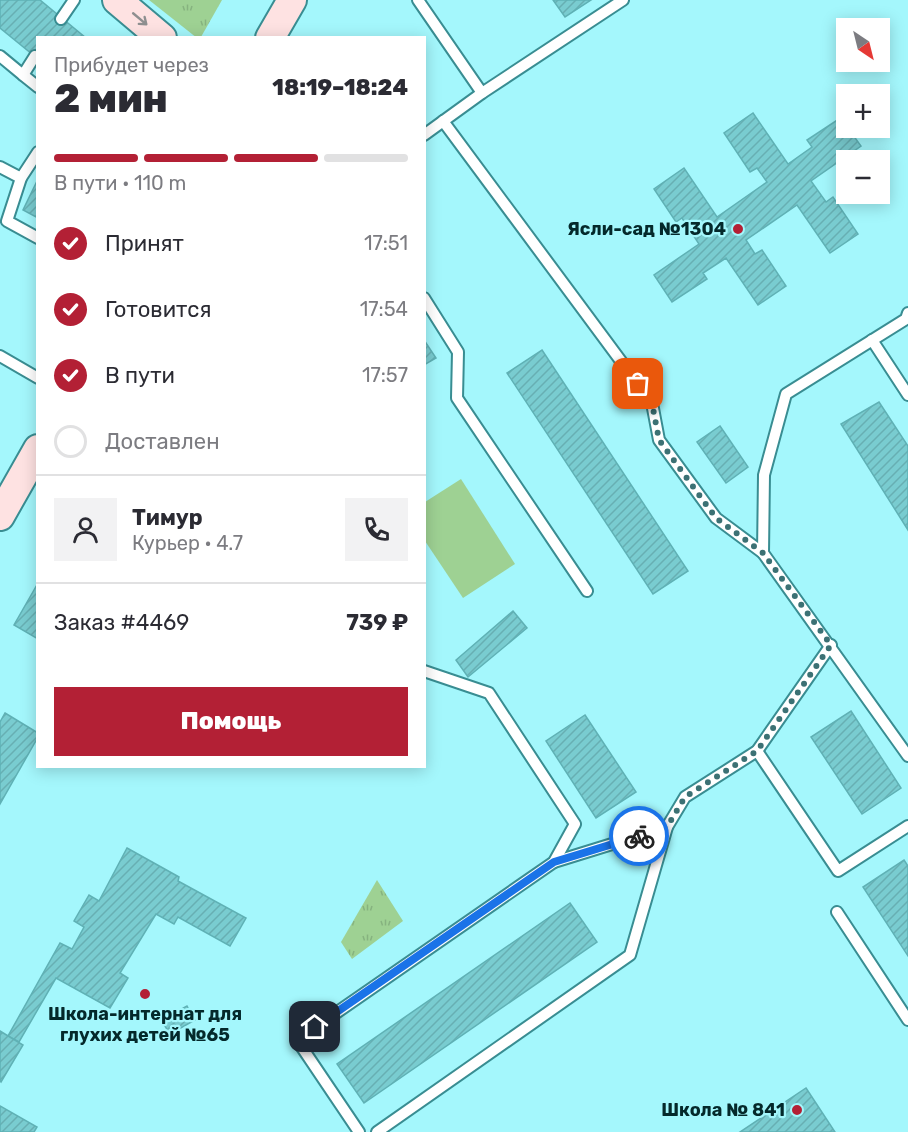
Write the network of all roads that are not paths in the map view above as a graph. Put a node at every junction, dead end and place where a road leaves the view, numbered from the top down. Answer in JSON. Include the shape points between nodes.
{"nodes":[{"id":1,"x":74,"y":0,"type":"edge"},
{"id":2,"x":117,"y":0,"type":"edge"},
{"id":3,"x":292,"y":0,"type":"edge"},
{"id":4,"x":418,"y":0,"type":"edge"},
{"id":5,"x":623,"y":0,"type":"edge"},
{"id":6,"x":61,"y":19,"type":"dead end"},
{"id":7,"x":160,"y":36,"type":"edge"},
{"id":8,"x":271,"y":36,"type":"edge"},
{"id":9,"x":0,"y":56,"type":"edge"},
{"id":10,"x":35,"y":56,"type":"dead end"},
{"id":11,"x":23,"y":75,"type":"junction"},
{"id":12,"x":36,"y":85,"type":"edge"},
{"id":13,"x":482,"y":93,"type":"junction"},
{"id":14,"x":443,"y":121,"type":"junction"},
{"id":15,"x":426,"y":134,"type":"edge"},
{"id":16,"x":36,"y":155,"type":"edge"},
{"id":17,"x":0,"y":167,"type":"edge"},
{"id":18,"x":21,"y":178,"type":"junction"},
{"id":19,"x":36,"y":237,"type":"edge"},
{"id":20,"x":426,"y":301,"type":"edge"},
{"id":21,"x":908,"y":313,"type":"edge"},
{"id":22,"x":872,"y":340,"type":"junction"},
{"id":23,"x":0,"y":356,"type":"edge"},
{"id":24,"x":36,"y":377,"type":"edge"},
{"id":25,"x":908,"y":395,"type":"edge"},
{"id":26,"x":36,"y":453,"type":"edge"},
{"id":27,"x":0,"y":516,"type":"edge"},
{"id":28,"x":763,"y":553,"type":"junction"},
{"id":29,"x":587,"y":591,"type":"dead end"},
{"id":30,"x":831,"y":645,"type":"junction"},
{"id":31,"x":426,"y":672,"type":"edge"},
{"id":32,"x":757,"y":751,"type":"junction"},
{"id":33,"x":908,"y":756,"type":"edge"},
{"id":34,"x":908,"y":826,"type":"edge"},
{"id":35,"x":667,"y":827,"type":"junction"},
{"id":36,"x":554,"y":862,"type":"junction"},
{"id":37,"x":837,"y":912,"type":"dead end"},
{"id":38,"x":908,"y":1020,"type":"edge"},
{"id":39,"x":359,"y":1132,"type":"edge"},
{"id":40,"x":377,"y":1132,"type":"edge"}],
"edges":[{"from":1,"to":6,"type":"lane"},
{"from":2,"to":7,"type":"street","one_way":true},
{"from":3,"to":8,"type":"street"},
{"from":4,"to":13,"type":"lane"},
{"from":5,"to":13,"type":"lane"},
{"from":9,"to":11,"type":"lane"},
{"from":10,"to":11,"type":"lane"},
{"from":11,"to":12,"type":"lane"},
{"from":13,"to":14,"type":"lane"},
{"from":14,"to":15,"type":"lane"},
{"from":14,"to":28,"type":"lane","via":[[652,403],[659,440],[716,518]]},
{"from":16,"to":18,"type":"lane"},
{"from":17,"to":18,"type":"lane"},
{"from":18,"to":19,"type":"lane","via":[[7,221]]},
{"from":20,"to":29,"type":"lane","via":[[459,352],[457,398]]},
{"from":21,"to":22,"type":"lane","via":[[906,319]]},
{"from":22,"to":25,"type":"lane"},
{"from":22,"to":28,"type":"lane","via":[[786,394],[764,475]]},
{"from":23,"to":24,"type":"lane"},
{"from":26,"to":27,"type":"street"},
{"from":28,"to":30,"type":"lane"},
{"from":30,"to":32,"type":"lane"},
{"from":30,"to":33,"type":"lane"},
{"from":31,"to":36,"type":"lane","via":[[489,693],[575,824]]},
{"from":32,"to":34,"type":"lane","via":[[838,871]]},
{"from":32,"to":35,"type":"lane","via":[[685,797]]},
{"from":35,"to":36,"type":"lane"},
{"from":35,"to":40,"type":"lane","via":[[630,955]]},
{"from":36,"to":39,"type":"lane","via":[[297,1040]]},
{"from":37,"to":38,"type":"lane"}]}
